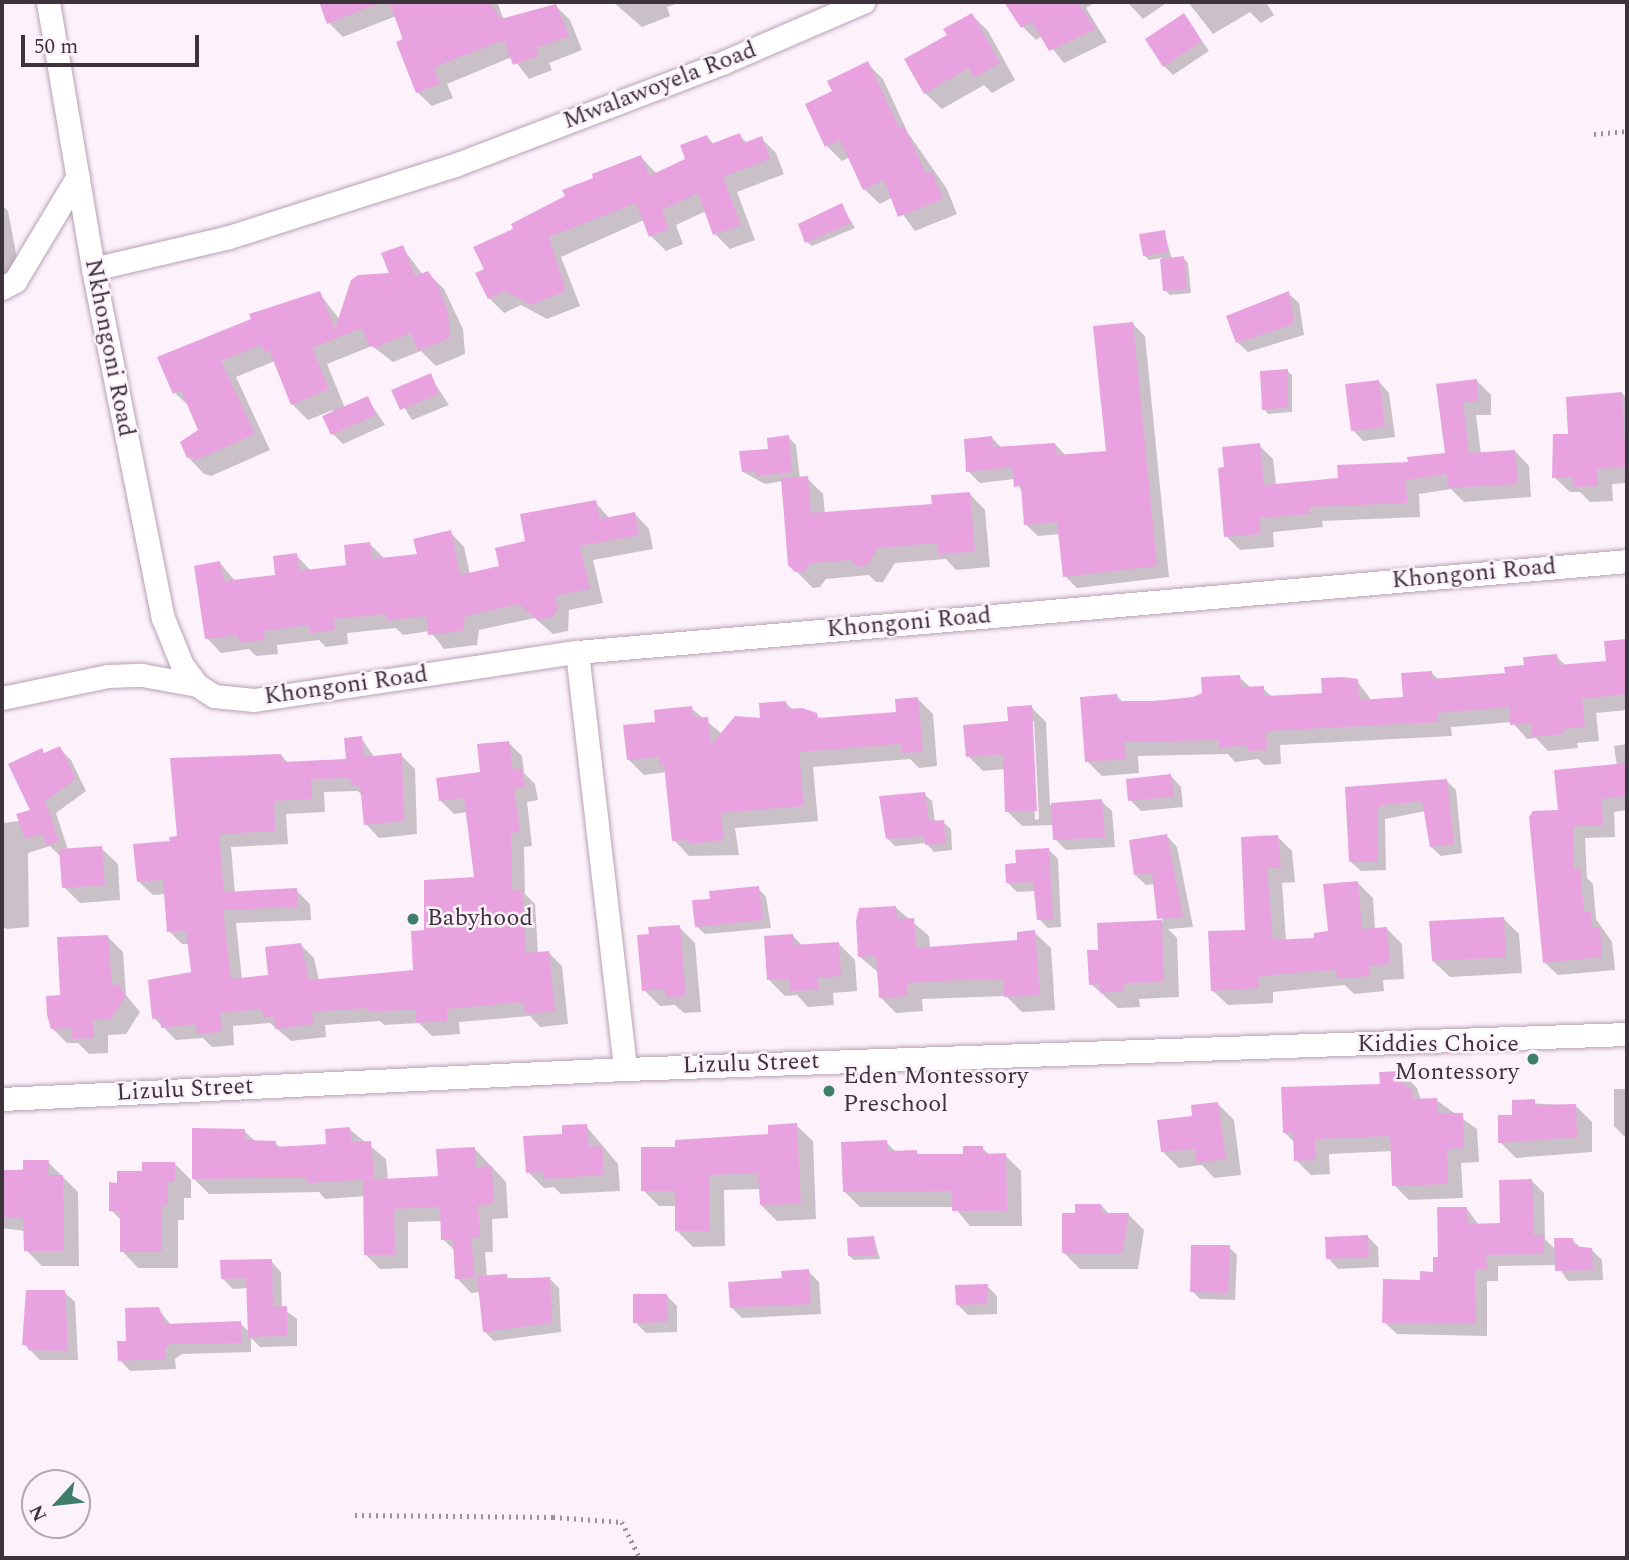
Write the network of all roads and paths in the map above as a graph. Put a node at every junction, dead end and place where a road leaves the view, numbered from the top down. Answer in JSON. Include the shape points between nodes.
{"nodes":[{"id":1,"x":48,"y":2,"type":"edge"},
{"id":2,"x":863,"y":2,"type":"edge"},
{"id":3,"x":1627,"y":131,"type":"edge"},
{"id":4,"x":1594,"y":134,"type":"dead end"},
{"id":5,"x":78,"y":176,"type":"junction"},
{"id":6,"x":93,"y":269,"type":"junction"},
{"id":7,"x":2,"y":288,"type":"edge"},
{"id":8,"x":1627,"y":561,"type":"edge"},
{"id":9,"x":577,"y":652,"type":"junction"},
{"id":10,"x":197,"y":685,"type":"junction"},
{"id":11,"x":2,"y":698,"type":"edge"},
{"id":12,"x":1627,"y":1034,"type":"edge"},
{"id":13,"x":625,"y":1069,"type":"junction"},
{"id":14,"x":2,"y":1100,"type":"edge"},
{"id":15,"x":355,"y":1515,"type":"dead end"},
{"id":16,"x":640,"y":1558,"type":"edge"}],
"edges":[{"from":1,"to":5,"type":"street","name":"Nkhongoni Road"},
{"from":2,"to":6,"type":"street","name":"Mwalawoyela Road","via":[[722,63],[455,165],[229,237]]},
{"from":3,"to":4,"type":"path"},
{"from":5,"to":6,"type":"street","name":"Nkhongoni Road"},
{"from":5,"to":7,"type":"street","via":[[15,281]]},
{"from":6,"to":10,"type":"street","name":"Nkhongoni Road","via":[[163,618],[182,664]]},
{"from":8,"to":9,"type":"street","name":"Khongoni Road"},
{"from":9,"to":10,"type":"street","name":"Khongoni Road","via":[[254,700],[214,695]]},
{"from":9,"to":13,"type":"street"},
{"from":10,"to":11,"type":"street","name":"Khongoni Road","via":[[142,675],[108,676]]},
{"from":12,"to":13,"type":"street","name":"Lizulu Street"},
{"from":13,"to":14,"type":"street","name":"Lizulu Street"},
{"from":15,"to":16,"type":"path","via":[[622,1522]]}]}
